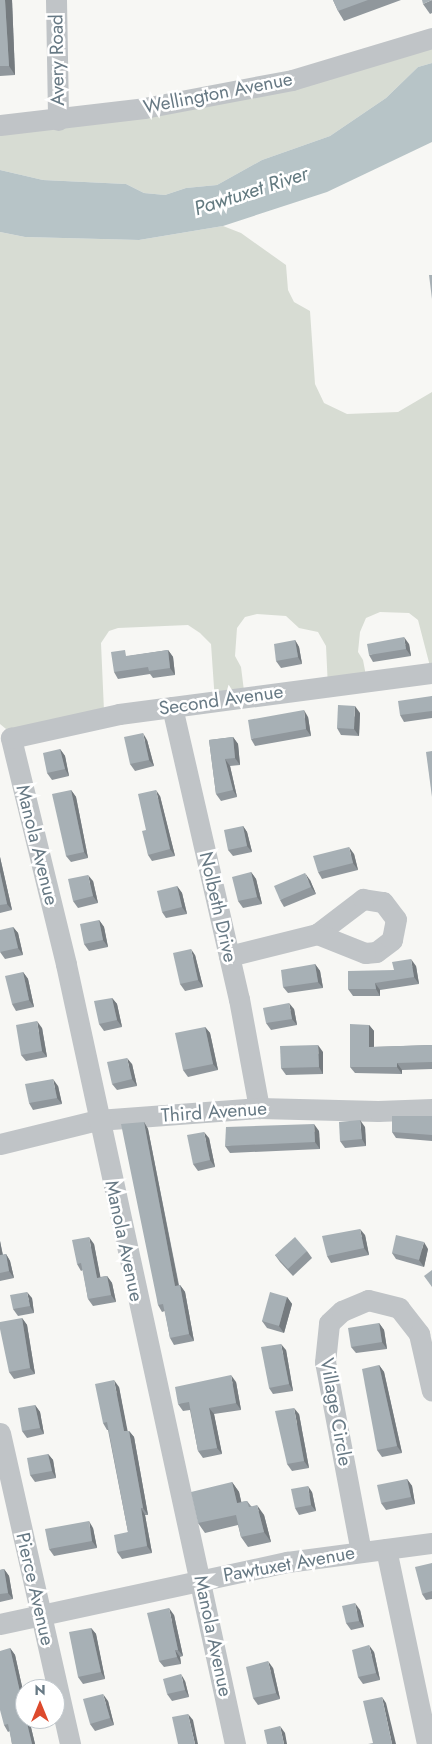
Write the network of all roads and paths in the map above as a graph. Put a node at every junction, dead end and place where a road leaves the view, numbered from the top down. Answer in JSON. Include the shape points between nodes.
{"nodes":[{"id":1,"x":56,"y":0,"type":"edge"},
{"id":2,"x":432,"y":38,"type":"edge"},
{"id":3,"x":58,"y":120,"type":"junction"},
{"id":4,"x":0,"y":124,"type":"edge"},
{"id":5,"x":432,"y":673,"type":"edge"},
{"id":6,"x":172,"y":707,"type":"junction"},
{"id":7,"x":11,"y":738,"type":"joint"},
{"id":8,"x":317,"y":934,"type":"dead end"},
{"id":9,"x":229,"y":956,"type":"junction"},
{"id":10,"x":259,"y":1108,"type":"junction"},
{"id":11,"x":432,"y":1109,"type":"edge"},
{"id":12,"x":98,"y":1120,"type":"junction"},
{"id":13,"x":0,"y":1144,"type":"edge"},
{"id":14,"x":432,"y":1391,"type":"edge"},
{"id":15,"x":0,"y":1433,"type":"edge"},
{"id":16,"x":432,"y":1543,"type":"edge"},
{"id":17,"x":386,"y":1549,"type":"junction"},
{"id":18,"x":361,"y":1552,"type":"junction"},
{"id":19,"x":201,"y":1580,"type":"junction"},
{"id":20,"x":41,"y":1614,"type":"junction"},
{"id":21,"x":0,"y":1624,"type":"edge"},
{"id":22,"x":70,"y":1744,"type":"edge"},
{"id":23,"x":235,"y":1744,"type":"edge"},
{"id":24,"x":427,"y":1744,"type":"edge"}],
"edges":[{"from":1,"to":3,"type":"street","name":"Avery Road"},
{"from":2,"to":3,"type":"street","name":"Wellington Avenue","via":[[292,80],[144,108]]},
{"from":3,"to":4,"type":"street","name":"Wellington Avenue"},
{"from":5,"to":6,"type":"street","name":"Second Avenue"},
{"from":6,"to":7,"type":"street","name":"Second Avenue"},
{"from":6,"to":9,"type":"street","name":"Nolbeth Drive"},
{"from":7,"to":12,"type":"street","name":"Manola Avenue","via":[[66,964]]},
{"from":8,"to":9,"type":"street"},
{"from":9,"to":10,"type":"street","name":"Nolbeth Drive"},
{"from":10,"to":11,"type":"street","name":"Third Avenue"},
{"from":10,"to":12,"type":"street","name":"Third Avenue"},
{"from":12,"to":13,"type":"street","name":"Third Avenue"},
{"from":12,"to":19,"type":"street","name":"Manola Avenue"},
{"from":14,"to":18,"type":"street","name":"Village Circle","via":[[420,1334],[399,1308],[368,1300],[342,1311],[329,1323],[325,1362]]},
{"from":15,"to":20,"type":"street","name":"Pierce Avenue"},
{"from":16,"to":17,"type":"street","name":"Pawtuxet Avenue"},
{"from":17,"to":18,"type":"street","name":"Pawtuxet Avenue"},
{"from":17,"to":24,"type":"street"},
{"from":18,"to":19,"type":"street","name":"Pawtuxet Avenue"},
{"from":19,"to":20,"type":"street","name":"Pawtuxet Avenue"},
{"from":19,"to":23,"type":"street","name":"Manola Avenue"},
{"from":20,"to":21,"type":"street","name":"Pawtuxet Avenue"},
{"from":20,"to":22,"type":"street","name":"Pierce Avenue"}]}
